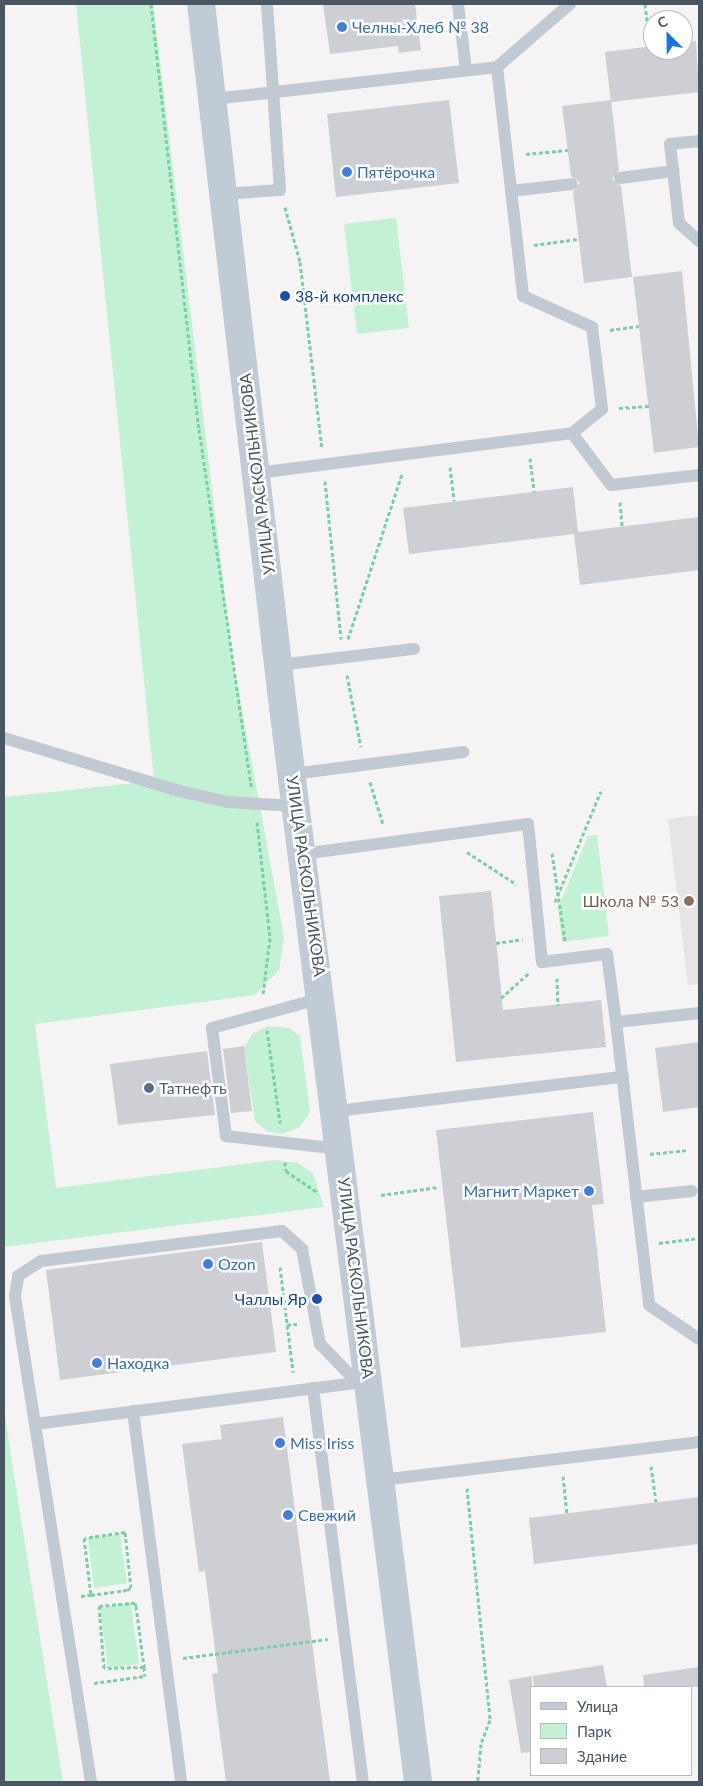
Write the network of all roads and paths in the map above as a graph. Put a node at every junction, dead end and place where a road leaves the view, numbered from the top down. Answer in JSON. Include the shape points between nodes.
{"nodes":[{"id":1,"x":151,"y":4,"type":"edge"},
{"id":2,"x":201,"y":4,"type":"edge"},
{"id":3,"x":267,"y":4,"type":"edge"},
{"id":4,"x":458,"y":4,"type":"edge"},
{"id":5,"x":570,"y":4,"type":"edge"},
{"id":6,"x":497,"y":67,"type":"junction"},
{"id":7,"x":466,"y":70,"type":"junction"},
{"id":8,"x":276,"y":89,"type":"junction"},
{"id":9,"x":213,"y":99,"type":"junction"},
{"id":10,"x":699,"y":140,"type":"edge"},
{"id":11,"x":568,"y":150,"type":"dead end"},
{"id":12,"x":507,"y":156,"type":"junction"},
{"id":13,"x":674,"y":171,"type":"junction"},
{"id":14,"x":620,"y":178,"type":"dead end"},
{"id":15,"x":572,"y":184,"type":"dead end"},
{"id":16,"x":280,"y":190,"type":"junction"},
{"id":17,"x":511,"y":191,"type":"junction"},
{"id":18,"x":224,"y":194,"type":"junction"},
{"id":19,"x":578,"y":239,"type":"dead end"},
{"id":20,"x":699,"y":241,"type":"edge"},
{"id":21,"x":517,"y":248,"type":"junction"},
{"id":22,"x":639,"y":326,"type":"dead end"},
{"id":23,"x":592,"y":332,"type":"junction"},
{"id":24,"x":649,"y":406,"type":"dead end"},
{"id":25,"x":602,"y":409,"type":"junction"},
{"id":26,"x":572,"y":434,"type":"junction"},
{"id":27,"x":527,"y":439,"type":"junction"},
{"id":28,"x":448,"y":448,"type":"junction"},
{"id":29,"x":409,"y":453,"type":"junction"},
{"id":30,"x":324,"y":463,"type":"junction"},
{"id":31,"x":256,"y":473,"type":"junction"},
{"id":32,"x":699,"y":476,"type":"edge"},
{"id":33,"x":618,"y":484,"type":"junction"},
{"id":34,"x":534,"y":492,"type":"dead end"},
{"id":35,"x":454,"y":502,"type":"dead end"},
{"id":36,"x":622,"y":526,"type":"dead end"},
{"id":37,"x":414,"y":649,"type":"dead end"},
{"id":38,"x":343,"y":656,"type":"junction"},
{"id":39,"x":279,"y":665,"type":"junction"},
{"id":40,"x":4,"y":738,"type":"edge"},
{"id":41,"x":464,"y":752,"type":"dead end"},
{"id":42,"x":364,"y":764,"type":"junction"},
{"id":43,"x":292,"y":774,"type":"junction"},
{"id":44,"x":601,"y":791,"type":"dead end"},
{"id":45,"x":254,"y":803,"type":"junction"},
{"id":46,"x":296,"y":806,"type":"junction"},
{"id":47,"x":441,"y":835,"type":"junction"},
{"id":48,"x":400,"y":840,"type":"junction"},
{"id":49,"x":551,"y":848,"type":"dead end"},
{"id":50,"x":302,"y":854,"type":"junction"},
{"id":51,"x":558,"y":895,"type":"junction"},
{"id":52,"x":535,"y":896,"type":"junction"},
{"id":53,"x":540,"y":938,"type":"junction"},
{"id":54,"x":496,"y":943,"type":"dead end"},
{"id":55,"x":561,"y":959,"type":"junction"},
{"id":56,"x":265,"y":960,"type":"dead end"},
{"id":57,"x":542,"y":962,"type":"junction"},
{"id":58,"x":322,"y":998,"type":"junction"},
{"id":59,"x":502,"y":998,"type":"dead end"},
{"id":60,"x":558,"y":1005,"type":"dead end"},
{"id":61,"x":699,"y":1013,"type":"edge"},
{"id":62,"x":616,"y":1022,"type":"junction"},
{"id":63,"x":623,"y":1077,"type":"junction"},
{"id":64,"x":336,"y":1112,"type":"junction"},
{"id":65,"x":340,"y":1150,"type":"junction"},
{"id":66,"x":687,"y":1150,"type":"dead end"},
{"id":67,"x":632,"y":1157,"type":"junction"},
{"id":68,"x":438,"y":1187,"type":"dead end"},
{"id":69,"x":692,"y":1190,"type":"dead end"},
{"id":70,"x":381,"y":1195,"type":"dead end"},
{"id":71,"x":636,"y":1197,"type":"junction"},
{"id":72,"x":698,"y":1238,"type":"dead end"},
{"id":73,"x":642,"y":1245,"type":"junction"},
{"id":74,"x":699,"y":1339,"type":"edge"},
{"id":75,"x":363,"y":1381,"type":"junction"},
{"id":76,"x":313,"y":1388,"type":"junction"},
{"id":77,"x":133,"y":1411,"type":"junction"},
{"id":78,"x":35,"y":1424,"type":"junction"},
{"id":79,"x":699,"y":1440,"type":"edge"},
{"id":80,"x":648,"y":1446,"type":"junction"},
{"id":81,"x":560,"y":1457,"type":"junction"},
{"id":82,"x":466,"y":1469,"type":"junction"},
{"id":83,"x":381,"y":1480,"type":"junction"},
{"id":84,"x":656,"y":1502,"type":"dead end"},
{"id":85,"x":567,"y":1513,"type":"dead end"},
{"id":86,"x":91,"y":1595,"type":"junction"},
{"id":87,"x":62,"y":1598,"type":"junction"},
{"id":88,"x":345,"y":1637,"type":"junction"},
{"id":89,"x":144,"y":1667,"type":"junction"},
{"id":90,"x":166,"y":1667,"type":"junction"},
{"id":91,"x":145,"y":1676,"type":"junction"},
{"id":92,"x":76,"y":1685,"type":"junction"},
{"id":93,"x":91,"y":1782,"type":"edge"},
{"id":94,"x":181,"y":1782,"type":"edge"},
{"id":95,"x":363,"y":1782,"type":"edge"},
{"id":96,"x":418,"y":1782,"type":"edge"},
{"id":97,"x":478,"y":1782,"type":"edge"}],
"edges":[{"from":1,"to":45,"type":"path","via":[[199,429]]},
{"from":2,"to":9,"type":"street","name":"УЛИЦА РАСКОЛЬНИКОВА"},
{"from":3,"to":8,"type":"lane"},
{"from":4,"to":7,"type":"lane"},
{"from":5,"to":6,"type":"lane"},
{"from":6,"to":7,"type":"lane"},
{"from":6,"to":12,"type":"lane"},
{"from":7,"to":8,"type":"lane"},
{"from":8,"to":9,"type":"lane"},
{"from":8,"to":16,"type":"lane"},
{"from":9,"to":18,"type":"street","name":"УЛИЦА РАСКОЛЬНИКОВА"},
{"from":10,"to":13,"type":"lane","via":[[670,144]]},
{"from":11,"to":12,"type":"path"},
{"from":12,"to":17,"type":"lane"},
{"from":13,"to":14,"type":"lane"},
{"from":13,"to":20,"type":"lane","via":[[679,223]]},
{"from":15,"to":17,"type":"lane"},
{"from":16,"to":18,"type":"lane"},
{"from":16,"to":30,"type":"path","via":[[300,262]]},
{"from":17,"to":21,"type":"lane"},
{"from":18,"to":31,"type":"street","name":"УЛИЦА РАСКОЛЬНИКОВА"},
{"from":19,"to":21,"type":"path"},
{"from":21,"to":23,"type":"lane","via":[[523,296],[592,327]]},
{"from":22,"to":23,"type":"path"},
{"from":23,"to":25,"type":"lane"},
{"from":24,"to":25,"type":"path"},
{"from":25,"to":26,"type":"lane"},
{"from":26,"to":27,"type":"lane"},
{"from":26,"to":33,"type":"lane","via":[[611,485]]},
{"from":27,"to":28,"type":"lane"},
{"from":27,"to":34,"type":"path"},
{"from":28,"to":29,"type":"lane"},
{"from":28,"to":35,"type":"path"},
{"from":29,"to":30,"type":"lane"},
{"from":29,"to":38,"type":"path"},
{"from":30,"to":31,"type":"lane"},
{"from":30,"to":38,"type":"path"},
{"from":31,"to":39,"type":"street","name":"УЛИЦА РАСКОЛЬНИКОВА"},
{"from":32,"to":33,"type":"lane"},
{"from":33,"to":36,"type":"path"},
{"from":37,"to":38,"type":"lane"},
{"from":38,"to":39,"type":"lane"},
{"from":38,"to":42,"type":"path"},
{"from":39,"to":43,"type":"street","name":"УЛИЦА РАСКОЛЬНИКОВА"},
{"from":40,"to":45,"type":"lane","via":[[179,791]]},
{"from":41,"to":42,"type":"lane"},
{"from":42,"to":43,"type":"lane"},
{"from":42,"to":48,"type":"path","via":[[386,831]]},
{"from":43,"to":46,"type":"street","name":"УЛИЦА РАСКОЛЬНИКОВА"},
{"from":44,"to":51,"type":"path"},
{"from":45,"to":46,"type":"lane"},
{"from":45,"to":56,"type":"path","via":[[266,883],[270,938]]},
{"from":46,"to":50,"type":"street","name":"УЛИЦА РАСКОЛЬНИКОВА"},
{"from":47,"to":48,"type":"lane"},
{"from":47,"to":52,"type":"path"},
{"from":47,"to":52,"type":"lane","via":[[528,824]]},
{"from":48,"to":50,"type":"lane"},
{"from":49,"to":51,"type":"path"},
{"from":50,"to":58,"type":"street","name":"УЛИЦА РАСКОЛЬНИКОВА"},
{"from":51,"to":53,"type":"path"},
{"from":51,"to":55,"type":"path"},
{"from":52,"to":53,"type":"lane"},
{"from":53,"to":54,"type":"path"},
{"from":53,"to":57,"type":"lane"},
{"from":55,"to":57,"type":"lane"},
{"from":55,"to":60,"type":"path"},
{"from":55,"to":62,"type":"lane","via":[[607,954]]},
{"from":57,"to":59,"type":"path"},
{"from":58,"to":64,"type":"street","name":"УЛИЦА РАСКОЛЬНИКОВА"},
{"from":58,"to":65,"type":"lane","via":[[212,1028],[226,1136]]},
{"from":61,"to":62,"type":"lane"},
{"from":62,"to":63,"type":"lane"},
{"from":63,"to":64,"type":"lane"},
{"from":63,"to":67,"type":"lane"},
{"from":64,"to":65,"type":"street","name":"УЛИЦА РАСКОЛЬНИКОВА"},
{"from":65,"to":75,"type":"street","name":"УЛИЦА РАСКОЛЬНИКОВА"},
{"from":66,"to":67,"type":"path"},
{"from":67,"to":71,"type":"lane"},
{"from":68,"to":70,"type":"path"},
{"from":69,"to":71,"type":"lane"},
{"from":71,"to":73,"type":"lane"},
{"from":72,"to":73,"type":"path"},
{"from":73,"to":74,"type":"lane","via":[[649,1305]]},
{"from":75,"to":76,"type":"lane"},
{"from":75,"to":78,"type":"lane","via":[[320,1344],[302,1249],[290,1235],[273,1231],[60,1258],[31,1264],[15,1285]]},
{"from":75,"to":83,"type":"street","name":"УЛИЦА РАСКОЛЬНИКОВА"},
{"from":76,"to":77,"type":"lane"},
{"from":76,"to":88,"type":"lane"},
{"from":77,"to":78,"type":"lane"},
{"from":77,"to":90,"type":"lane"},
{"from":78,"to":87,"type":"lane"},
{"from":79,"to":80,"type":"lane"},
{"from":80,"to":81,"type":"lane"},
{"from":80,"to":84,"type":"path"},
{"from":81,"to":82,"type":"lane"},
{"from":81,"to":85,"type":"path"},
{"from":82,"to":83,"type":"lane"},
{"from":82,"to":97,"type":"path","via":[[490,1720],[481,1744]]},
{"from":83,"to":96,"type":"street","name":"УЛИЦА РАСКОЛЬНИКОВА"},
{"from":86,"to":86,"type":"path","via":[[132,1587],[125,1532],[84,1538]]},
{"from":86,"to":87,"type":"path"},
{"from":87,"to":92,"type":"lane"},
{"from":88,"to":90,"type":"path"},
{"from":88,"to":95,"type":"lane"},
{"from":89,"to":89,"type":"path","via":[[135,1603],[98,1607],[104,1668]]},
{"from":89,"to":91,"type":"path"},
{"from":90,"to":91,"type":"path"},
{"from":90,"to":94,"type":"lane"},
{"from":91,"to":92,"type":"path"},
{"from":92,"to":93,"type":"lane"}]}
